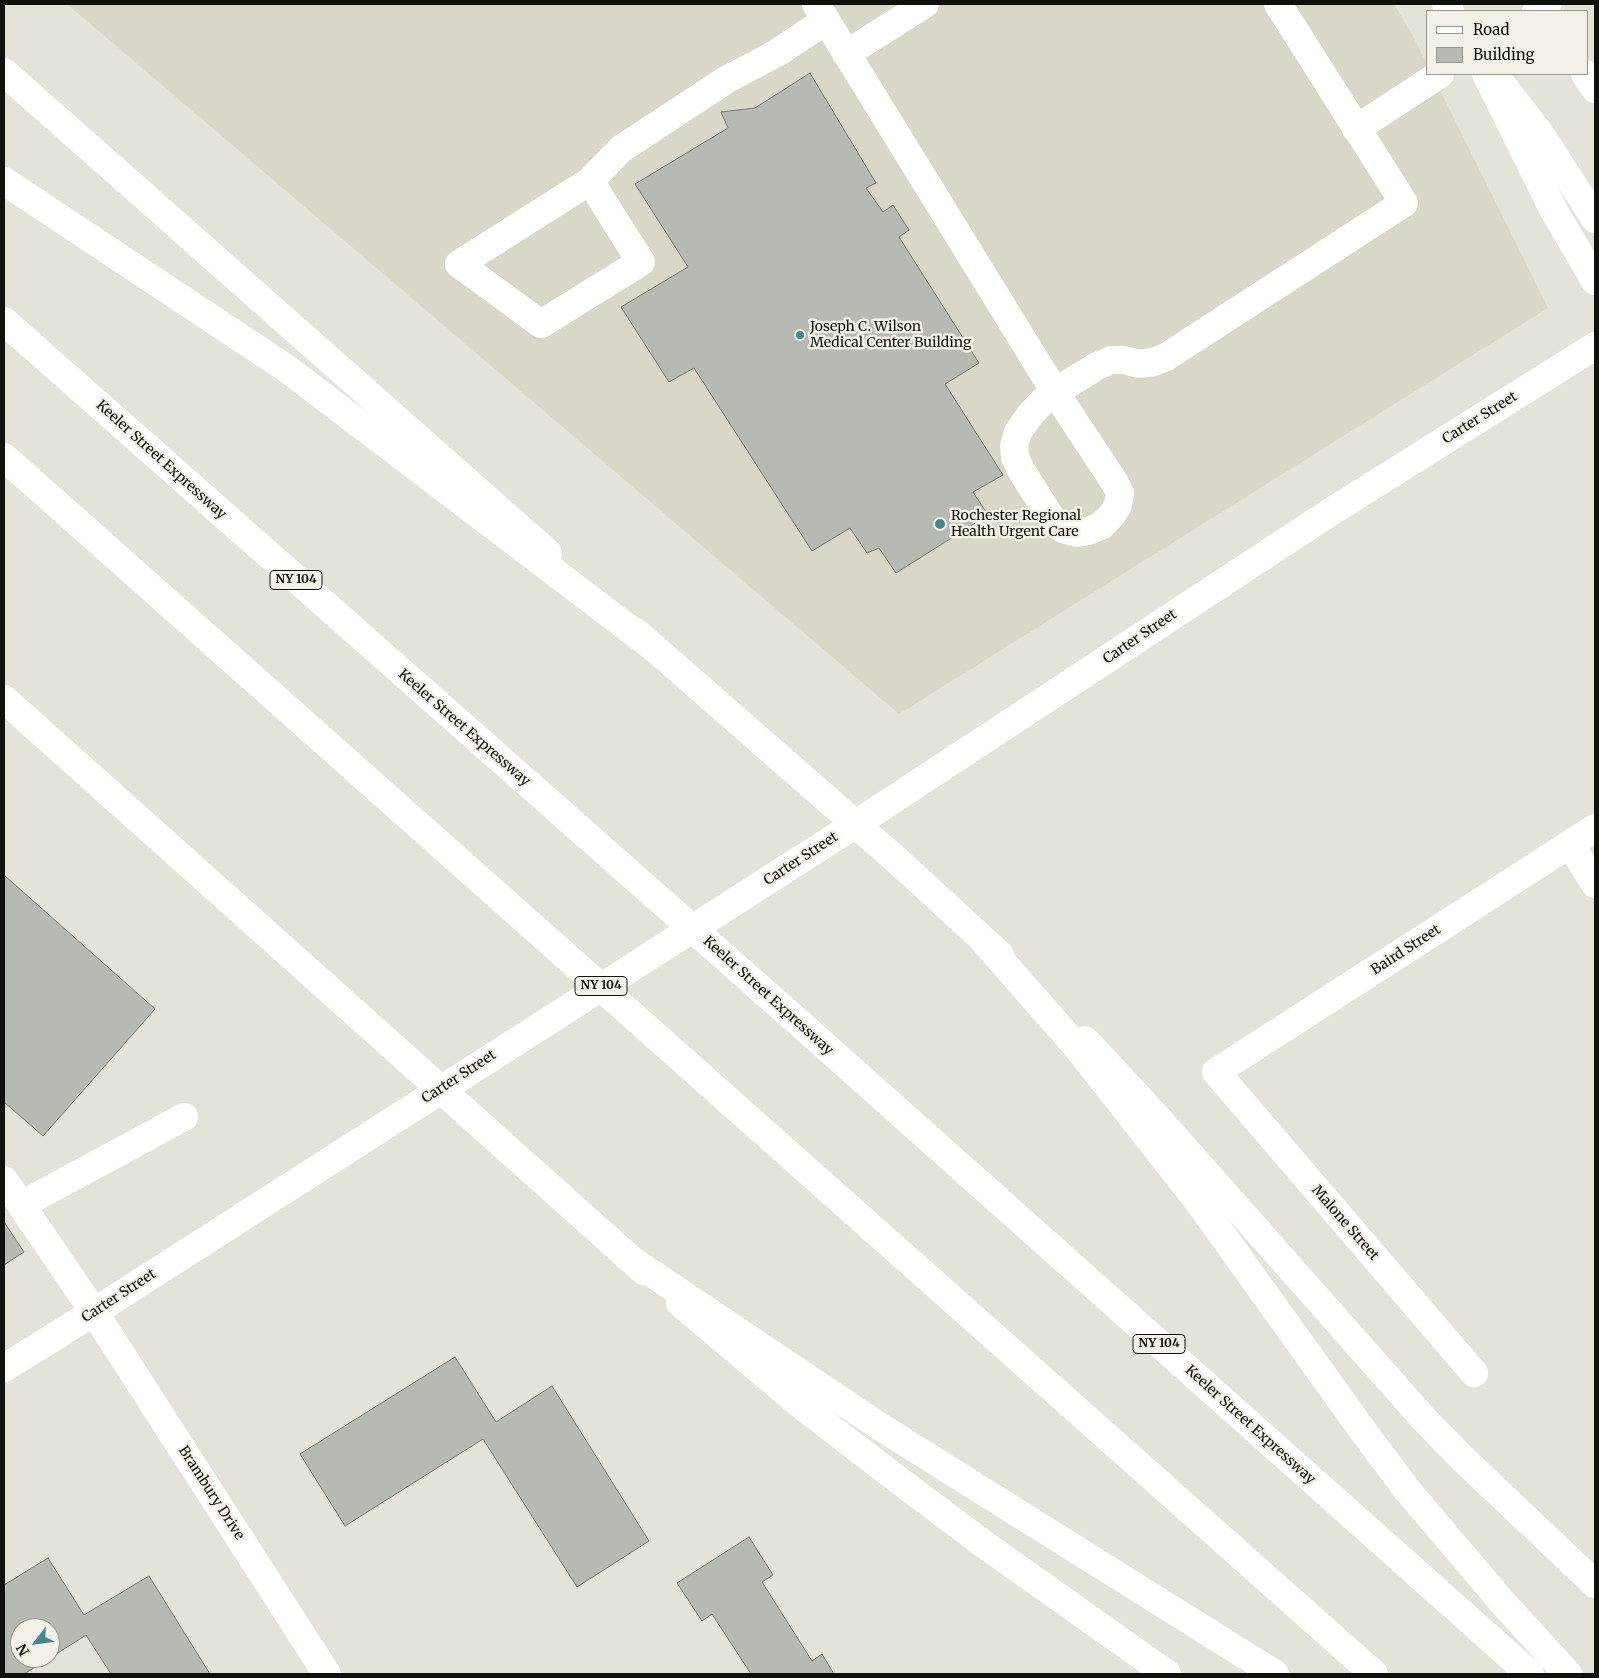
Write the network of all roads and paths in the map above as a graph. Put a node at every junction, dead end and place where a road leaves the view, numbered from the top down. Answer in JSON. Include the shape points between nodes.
{"nodes":[{"id":1,"x":925,"y":4,"type":"edge"},
{"id":2,"x":1278,"y":4,"type":"edge"},
{"id":3,"x":821,"y":12,"type":"edge"},
{"id":4,"x":846,"y":54,"type":"junction"},
{"id":5,"x":4,"y":72,"type":"edge"},
{"id":6,"x":1438,"y":75,"type":"edge"},
{"id":7,"x":1486,"y":75,"type":"edge"},
{"id":8,"x":1494,"y":75,"type":"edge"},
{"id":9,"x":1586,"y":75,"type":"edge"},
{"id":10,"x":1595,"y":89,"type":"edge"},
{"id":11,"x":1356,"y":129,"type":"junction"},
{"id":12,"x":4,"y":181,"type":"edge"},
{"id":13,"x":590,"y":181,"type":"junction"},
{"id":14,"x":1595,"y":219,"type":"edge"},
{"id":15,"x":1595,"y":281,"type":"edge"},
{"id":16,"x":4,"y":321,"type":"edge"},
{"id":17,"x":1595,"y":346,"type":"edge"},
{"id":18,"x":1055,"y":392,"type":"junction"},
{"id":19,"x":4,"y":457,"type":"edge"},
{"id":20,"x":653,"y":647,"type":"junction"},
{"id":21,"x":4,"y":699,"type":"edge"},
{"id":22,"x":856,"y":824,"type":"junction"},
{"id":23,"x":1595,"y":828,"type":"edge"},
{"id":24,"x":1570,"y":844,"type":"junction"},
{"id":25,"x":1595,"y":884,"type":"edge"},
{"id":26,"x":983,"y":940,"type":"junction"},
{"id":27,"x":1216,"y":1072,"type":"joint"},
{"id":28,"x":440,"y":1090,"type":"junction"},
{"id":29,"x":184,"y":1117,"type":"dead end"},
{"id":30,"x":4,"y":1180,"type":"edge"},
{"id":31,"x":21,"y":1205,"type":"junction"},
{"id":32,"x":626,"y":1256,"type":"junction"},
{"id":33,"x":94,"y":1312,"type":"junction"},
{"id":34,"x":4,"y":1368,"type":"edge"},
{"id":35,"x":1474,"y":1373,"type":"dead end"},
{"id":36,"x":1595,"y":1584,"type":"edge"},
{"id":37,"x":327,"y":1674,"type":"edge"},
{"id":38,"x":1167,"y":1674,"type":"edge"},
{"id":39,"x":1275,"y":1674,"type":"edge"},
{"id":40,"x":1374,"y":1674,"type":"edge"},
{"id":41,"x":1530,"y":1674,"type":"edge"},
{"id":42,"x":1568,"y":1674,"type":"edge"}],
"edges":[{"from":1,"to":4,"type":"main road"},
{"from":2,"to":11,"type":"main road"},
{"from":3,"to":4,"type":"main road"},
{"from":3,"to":13,"type":"main road","via":[[776,53],[726,80],[621,149]]},
{"from":4,"to":18,"type":"main road"},
{"from":5,"to":20,"type":"main road"},
{"from":6,"to":11,"type":"main road"},
{"from":7,"to":15,"type":"main road","via":[[1544,193]]},
{"from":8,"to":14,"type":"main road","via":[[1541,135]]},
{"from":9,"to":10,"type":"main road"},
{"from":11,"to":18,"type":"main road","via":[[1404,203],[1166,357],[1139,364],[1111,360]]},
{"from":12,"to":20,"type":"main road","via":[[286,368]]},
{"from":13,"to":13,"type":"main road","via":[[641,262],[541,324],[459,264]]},
{"from":16,"to":41,"type":"main road","name":"Keeler Street Expressway","number":"NY 104"},
{"from":17,"to":22,"type":"main road","name":"Carter Street","via":[[1296,534]]},
{"from":18,"to":18,"type":"main road","via":[[1030,414],[1018,432],[1015,457],[1053,521],[1063,529],[1077,533],[1088,531],[1101,526],[1112,515],[1120,493]]},
{"from":19,"to":40,"type":"main road","number":"NY 104"},
{"from":20,"to":22,"type":"main road"},
{"from":21,"to":28,"type":"main road"},
{"from":22,"to":26,"type":"main road"},
{"from":22,"to":28,"type":"main road","name":"Carter Street"},
{"from":23,"to":24,"type":"main road","name":"Baird Street"},
{"from":24,"to":25,"type":"main road"},
{"from":24,"to":27,"type":"main road","name":"Baird Street"},
{"from":26,"to":36,"type":"main road","via":[[1135,1094],[1423,1418]]},
{"from":26,"to":42,"type":"main road","via":[[1071,1040],[1192,1194],[1408,1491],[1502,1603]]},
{"from":27,"to":35,"type":"main road","name":"Malone Street"},
{"from":28,"to":32,"type":"main road"},
{"from":28,"to":33,"type":"main road","name":"Carter Street"},
{"from":29,"to":31,"type":"main road"},
{"from":30,"to":31,"type":"main road","name":"Brambury Drive"},
{"from":31,"to":33,"type":"main road","name":"Brambury Drive"},
{"from":32,"to":38,"type":"main road","via":[[727,1344],[847,1441],[954,1523]]},
{"from":32,"to":39,"type":"main road","via":[[895,1436]]},
{"from":33,"to":34,"type":"main road","name":"Carter Street"},
{"from":33,"to":37,"type":"main road","name":"Brambury Drive"}]}
